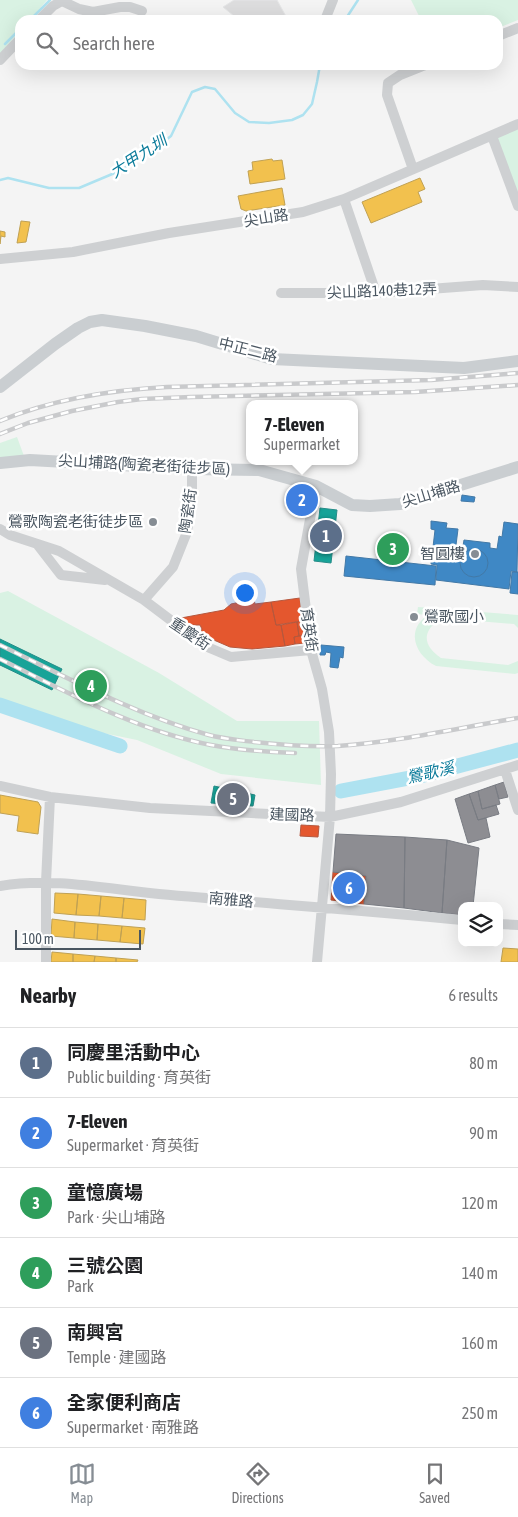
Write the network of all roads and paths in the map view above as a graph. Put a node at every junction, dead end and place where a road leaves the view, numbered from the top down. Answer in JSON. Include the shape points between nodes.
{"nodes":[{"id":1,"x":333,"y":0,"type":"edge"},
{"id":2,"x":142,"y":11,"type":"dead end"},
{"id":3,"x":44,"y":15,"type":"edge"},
{"id":4,"x":327,"y":15,"type":"edge"},
{"id":5,"x":518,"y":28,"type":"edge"},
{"id":6,"x":503,"y":34,"type":"edge"},
{"id":7,"x":15,"y":44,"type":"edge"},
{"id":8,"x":0,"y":60,"type":"edge"},
{"id":9,"x":412,"y":70,"type":"edge"},
{"id":10,"x":518,"y":124,"type":"edge"},
{"id":11,"x":492,"y":136,"type":"junction"},
{"id":12,"x":413,"y":168,"type":"junction"},
{"id":13,"x":344,"y":199,"type":"junction"},
{"id":14,"x":518,"y":206,"type":"edge"},
{"id":15,"x":0,"y":258,"type":"edge"},
{"id":16,"x":518,"y":287,"type":"edge"},
{"id":17,"x":281,"y":293,"type":"dead end"},
{"id":18,"x":376,"y":293,"type":"junction"},
{"id":19,"x":518,"y":361,"type":"edge"},
{"id":20,"x":0,"y":387,"type":"edge"},
{"id":21,"x":0,"y":463,"type":"edge"},
{"id":22,"x":518,"y":466,"type":"edge"},
{"id":23,"x":192,"y":469,"type":"junction"},
{"id":24,"x":316,"y":486,"type":"junction"},
{"id":25,"x":0,"y":529,"type":"edge"},
{"id":26,"x":36,"y":544,"type":"junction"},
{"id":27,"x":109,"y":580,"type":"junction"},
{"id":28,"x":144,"y":600,"type":"junction"},
{"id":29,"x":310,"y":650,"type":"junction"},
{"id":30,"x":518,"y":765,"type":"edge"},
{"id":31,"x":505,"y":770,"type":"junction"},
{"id":32,"x":0,"y":786,"type":"edge"},
{"id":33,"x":50,"y":797,"type":"junction"},
{"id":34,"x":518,"y":810,"type":"edge"},
{"id":35,"x":330,"y":817,"type":"junction"},
{"id":36,"x":46,"y":882,"type":"junction"},
{"id":37,"x":0,"y":886,"type":"edge"},
{"id":38,"x":322,"y":907,"type":"junction"},
{"id":39,"x":458,"y":920,"type":"edge"},
{"id":40,"x":503,"y":924,"type":"edge"},
{"id":41,"x":518,"y":926,"type":"edge"},
{"id":42,"x":46,"y":962,"type":"edge"},
{"id":43,"x":316,"y":962,"type":"edge"}],
"edges":[{"from":1,"to":4,"type":"street"},
{"from":2,"to":3,"type":"street","via":[[125,7],[92,12],[62,1]]},
{"from":5,"to":6,"type":"street"},
{"from":7,"to":8,"type":"street"},
{"from":9,"to":12,"type":"street","via":[[388,83],[387,95]]},
{"from":10,"to":11,"type":"street","name":"尖山路"},
{"from":11,"to":12,"type":"street","name":"尖山路"},
{"from":11,"to":14,"type":"street"},
{"from":12,"to":13,"type":"street","name":"尖山路"},
{"from":13,"to":15,"type":"street","name":"尖山路","via":[[303,212],[73,252]]},
{"from":13,"to":18,"type":"street"},
{"from":16,"to":18,"type":"street","name":"尖山路140巷12弄"},
{"from":17,"to":18,"type":"street","name":"尖山路140巷12弄"},
{"from":19,"to":20,"type":"main road","name":"中正二路","via":[[464,368],[272,359],[196,336],[102,320],[78,328]]},
{"from":21,"to":23,"type":"main road","name":"尖山埔路(陶瓷老街徒步區)","via":[[30,460]]},
{"from":22,"to":24,"type":"main road","name":"尖山埔路","via":[[400,504],[352,505]]},
{"from":23,"to":24,"type":"main road","name":"尖山埔路(陶瓷老街徒步區)","via":[[259,470]]},
{"from":23,"to":28,"type":"street","name":"陶瓷街","via":[[187,532],[173,567]]},
{"from":24,"to":29,"type":"street","name":"育英街","via":[[301,569]]},
{"from":25,"to":26,"type":"street","name":"重慶街"},
{"from":26,"to":27,"type":"street","name":"重慶街","via":[[60,551]]},
{"from":26,"to":27,"type":"street","name":"重慶街","via":[[61,575]]},
{"from":27,"to":28,"type":"street","name":"重慶街"},
{"from":28,"to":29,"type":"street","name":"重慶街","via":[[205,646],[231,657]]},
{"from":29,"to":35,"type":"street","name":"育英街","via":[[322,689],[329,732]]},
{"from":30,"to":31,"type":"street","name":"建國路"},
{"from":31,"to":34,"type":"street"},
{"from":31,"to":35,"type":"street","name":"建國路","via":[[401,802]]},
{"from":32,"to":33,"type":"street","name":"建國路"},
{"from":33,"to":35,"type":"street","name":"建國路","via":[[150,808]]},
{"from":33,"to":36,"type":"street"},
{"from":35,"to":38,"type":"street"},
{"from":36,"to":37,"type":"street","name":"南雅路"},
{"from":36,"to":38,"type":"street","name":"南雅路"},
{"from":36,"to":42,"type":"street"},
{"from":38,"to":39,"type":"street","name":"南雅路"},
{"from":38,"to":43,"type":"street"},
{"from":40,"to":41,"type":"street"}]}
